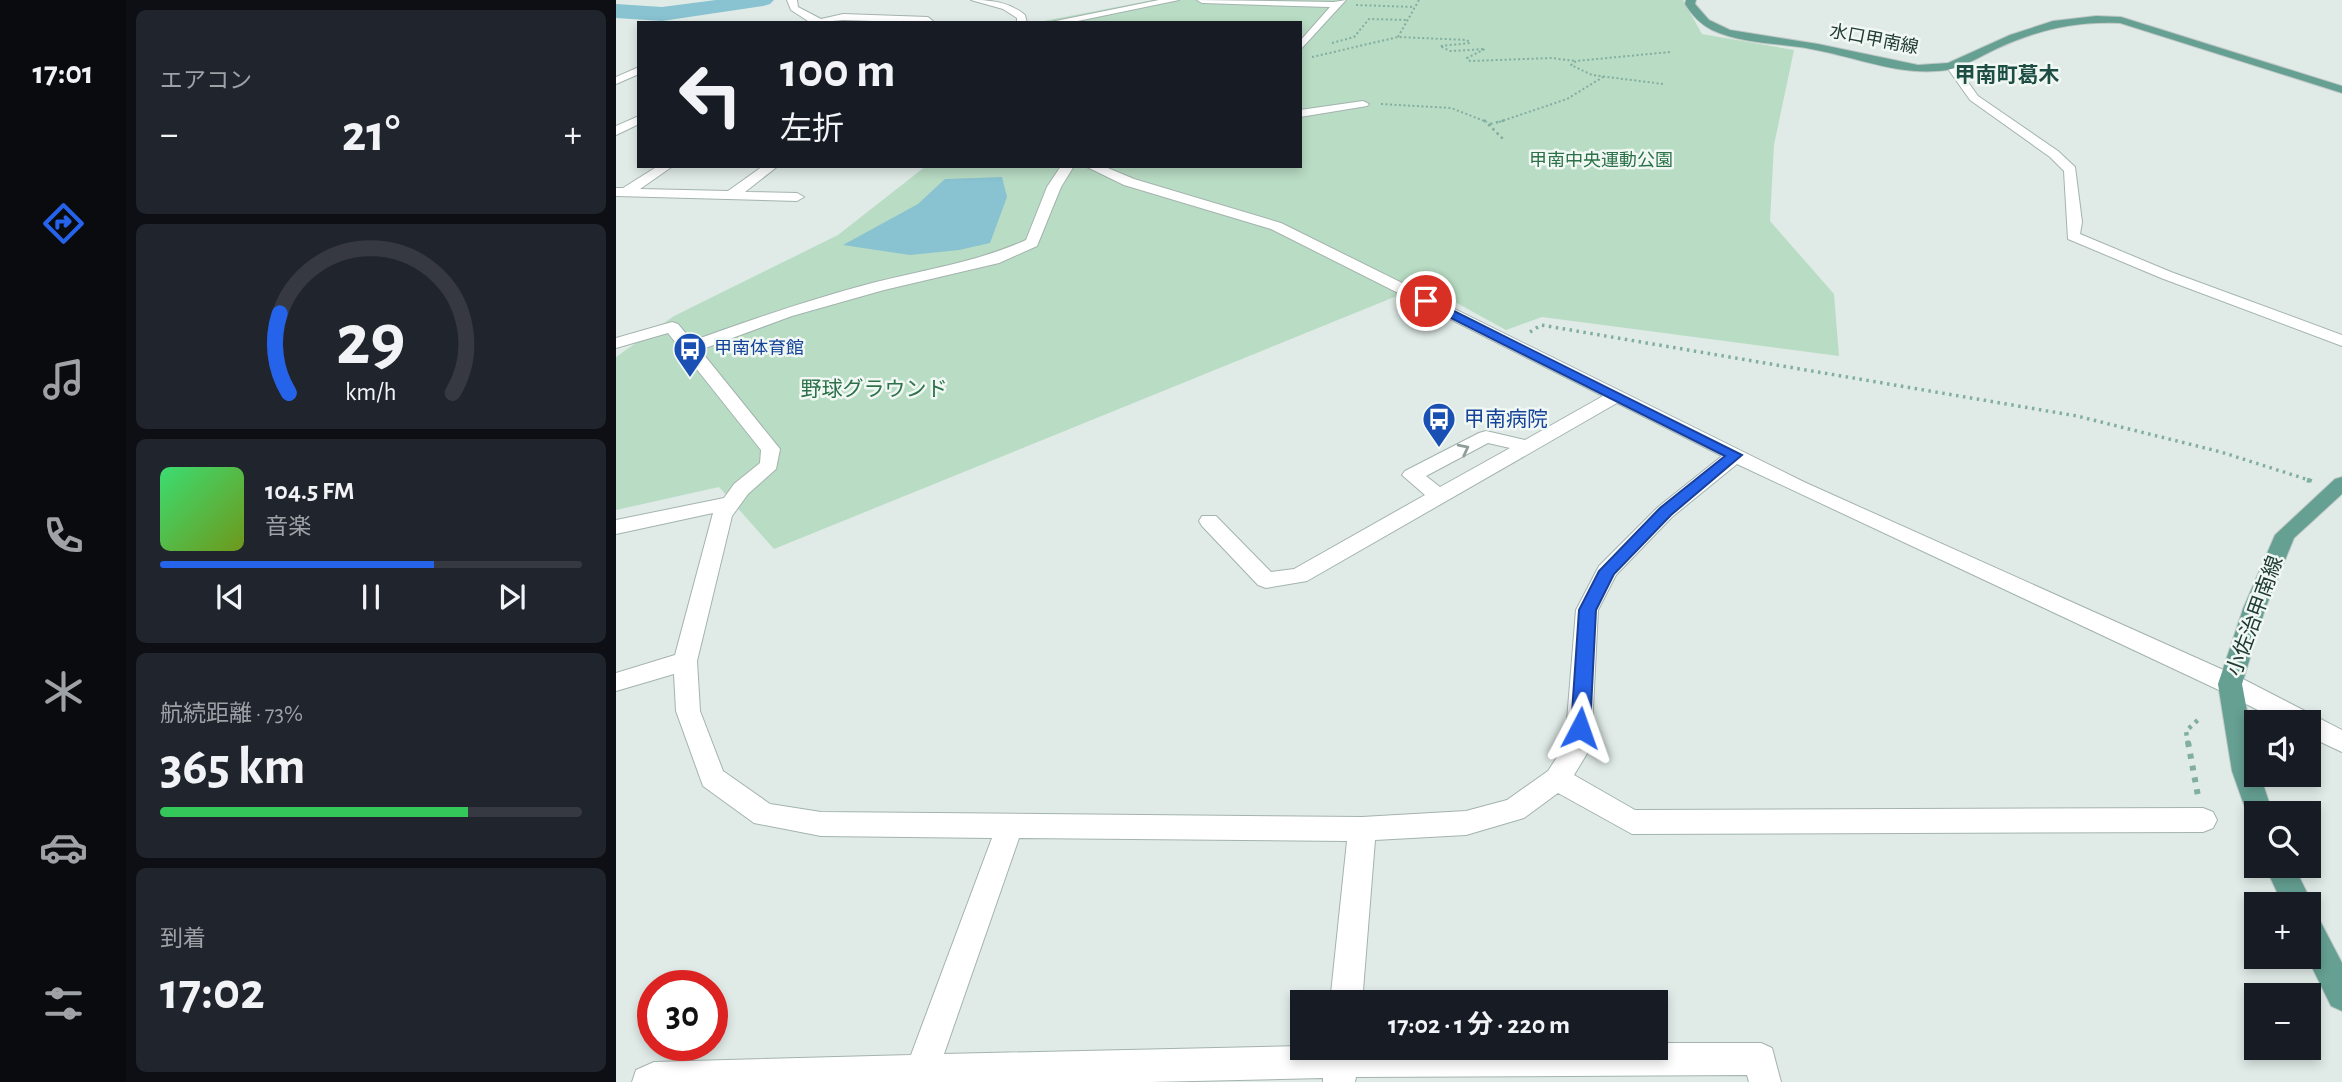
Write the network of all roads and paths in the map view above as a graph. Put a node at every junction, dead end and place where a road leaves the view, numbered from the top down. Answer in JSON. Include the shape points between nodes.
{"nodes":[{"id":1,"x":792,"y":0,"type":"edge"},
{"id":2,"x":976,"y":0,"type":"edge"},
{"id":3,"x":1174,"y":0,"type":"edge"},
{"id":4,"x":1202,"y":0,"type":"edge"},
{"id":5,"x":1419,"y":0,"type":"edge"},
{"id":6,"x":1691,"y":0,"type":"edge"},
{"id":7,"x":1339,"y":2,"type":"edge"},
{"id":8,"x":1414,"y":7,"type":"junction"},
{"id":9,"x":1407,"y":20,"type":"junction"},
{"id":10,"x":815,"y":21,"type":"edge"},
{"id":11,"x":822,"y":21,"type":"edge"},
{"id":12,"x":899,"y":21,"type":"edge"},
{"id":13,"x":929,"y":21,"type":"edge"},
{"id":14,"x":1022,"y":21,"type":"edge"},
{"id":15,"x":1062,"y":21,"type":"edge"},
{"id":16,"x":1398,"y":37,"type":"junction"},
{"id":17,"x":1332,"y":43,"type":"dead end"},
{"id":18,"x":1302,"y":45,"type":"edge"},
{"id":19,"x":1670,"y":52,"type":"dead end"},
{"id":20,"x":1304,"y":59,"type":"dead end"},
{"id":21,"x":1576,"y":61,"type":"junction"},
{"id":22,"x":637,"y":64,"type":"edge"},
{"id":23,"x":616,"y":66,"type":"edge"},
{"id":24,"x":1951,"y":66,"type":"junction"},
{"id":25,"x":637,"y":71,"type":"edge"},
{"id":26,"x":1603,"y":77,"type":"junction"},
{"id":27,"x":616,"y":81,"type":"edge"},
{"id":28,"x":1663,"y":84,"type":"dead end"},
{"id":29,"x":2342,"y":90,"type":"edge"},
{"id":30,"x":1363,"y":104,"type":"joint"},
{"id":31,"x":1302,"y":105,"type":"edge"},
{"id":32,"x":1322,"y":108,"type":"junction"},
{"id":33,"x":1302,"y":113,"type":"edge"},
{"id":34,"x":637,"y":120,"type":"edge"},
{"id":35,"x":1490,"y":124,"type":"junction"},
{"id":36,"x":616,"y":131,"type":"edge"},
{"id":37,"x":1504,"y":140,"type":"dead end"},
{"id":38,"x":663,"y":168,"type":"edge"},
{"id":39,"x":769,"y":168,"type":"edge"},
{"id":40,"x":1067,"y":168,"type":"edge"},
{"id":41,"x":1096,"y":168,"type":"edge"},
{"id":42,"x":621,"y":192,"type":"edge"},
{"id":43,"x":731,"y":195,"type":"junction"},
{"id":44,"x":797,"y":197,"type":"dead end"},
{"id":45,"x":2342,"y":341,"type":"edge"},
{"id":46,"x":616,"y":343,"type":"edge"},
{"id":47,"x":1512,"y":344,"type":"junction"},
{"id":48,"x":690,"y":348,"type":"junction"},
{"id":49,"x":1616,"y":396,"type":"junction"},
{"id":50,"x":1526,"y":446,"type":"junction"},
{"id":51,"x":1735,"y":455,"type":"junction"},
{"id":52,"x":2339,"y":486,"type":"edge"},
{"id":53,"x":1439,"y":496,"type":"junction"},
{"id":54,"x":731,"y":503,"type":"junction"},
{"id":55,"x":1209,"y":521,"type":"dead end"},
{"id":56,"x":616,"y":527,"type":"edge"},
{"id":57,"x":685,"y":661,"type":"junction"},
{"id":58,"x":616,"y":682,"type":"edge"},
{"id":59,"x":2230,"y":684,"type":"junction"},
{"id":60,"x":2281,"y":710,"type":"edge"},
{"id":61,"x":2199,"y":719,"type":"dead end"},
{"id":62,"x":2321,"y":730,"type":"edge"},
{"id":63,"x":2342,"y":741,"type":"edge"},
{"id":64,"x":1557,"y":779,"type":"junction"},
{"id":65,"x":2255,"y":801,"type":"edge"},
{"id":66,"x":2203,"y":821,"type":"joint"},
{"id":67,"x":1009,"y":828,"type":"junction"},
{"id":68,"x":1362,"y":829,"type":"junction"},
{"id":69,"x":2321,"y":953,"type":"edge"},
{"id":70,"x":1347,"y":990,"type":"edge"},
{"id":71,"x":2342,"y":995,"type":"edge"},
{"id":72,"x":1341,"y":1064,"type":"edge"},
{"id":73,"x":920,"y":1077,"type":"edge"},
{"id":74,"x":648,"y":1082,"type":"edge"},
{"id":75,"x":1765,"y":1082,"type":"edge"}],
"edges":[{"from":1,"to":10,"type":"street","via":[[794,8]]},
{"from":2,"to":14,"type":"street","via":[[1004,5]]},
{"from":3,"to":15,"type":"street"},
{"from":4,"to":7,"type":"street"},
{"from":5,"to":8,"type":"path"},
{"from":6,"to":24,"type":"main road","name":"水口甲南線","via":[[1695,14],[1726,32],[1906,67]]},
{"from":7,"to":8,"type":"path"},
{"from":7,"to":18,"type":"street"},
{"from":8,"to":9,"type":"path"},
{"from":9,"to":16,"type":"path"},
{"from":9,"to":17,"type":"path","via":[[1369,19],[1358,36]]},
{"from":11,"to":12,"type":"street","via":[[843,17]]},
{"from":12,"to":13,"type":"street"},
{"from":16,"to":20,"type":"path"},
{"from":16,"to":21,"type":"path","via":[[1470,43],[1440,46],[1450,51],[1485,49],[1467,58],[1470,61]]},
{"from":19,"to":21,"type":"path"},
{"from":21,"to":26,"type":"path","via":[[1571,65],[1577,70]]},
{"from":22,"to":23,"type":"street"},
{"from":24,"to":29,"type":"main road","name":"水口甲南線","via":[[2034,27],[2098,17],[2154,29]]},
{"from":24,"to":45,"type":"street","via":[[1974,98],[2070,170],[2076,222],[2073,236]]},
{"from":25,"to":27,"type":"street"},
{"from":26,"to":28,"type":"path"},
{"from":26,"to":35,"type":"path","via":[[1558,102]]},
{"from":30,"to":32,"type":"street"},
{"from":30,"to":35,"type":"path","via":[[1468,112]]},
{"from":31,"to":32,"type":"street"},
{"from":32,"to":33,"type":"street"},
{"from":34,"to":36,"type":"street"},
{"from":35,"to":37,"type":"path"},
{"from":38,"to":42,"type":"street"},
{"from":39,"to":43,"type":"street"},
{"from":40,"to":48,"type":"street","via":[[1054,187],[1032,243],[994,260],[786,313]]},
{"from":41,"to":47,"type":"street","via":[[1276,226]]},
{"from":42,"to":43,"type":"street"},
{"from":43,"to":44,"type":"street"},
{"from":46,"to":48,"type":"street","via":[[672,327]]},
{"from":47,"to":49,"type":"street"},
{"from":47,"to":52,"type":"path","via":[[1541,324],[2077,416]]},
{"from":48,"to":54,"type":"street","via":[[771,449],[769,465]]},
{"from":49,"to":50,"type":"street"},
{"from":49,"to":51,"type":"street"},
{"from":50,"to":53,"type":"street"},
{"from":53,"to":50,"type":"street","one_way":true,"via":[[1412,475],[1486,438]]},
{"from":51,"to":59,"type":"street"},
{"from":51,"to":64,"type":"street","via":[[1665,512],[1607,571],[1587,610],[1578,747]]},
{"from":52,"to":59,"type":"main road","name":"小佐治甲南線","via":[[2285,536],[2254,609]]},
{"from":53,"to":55,"type":"street","via":[[1299,576],[1266,580]]},
{"from":54,"to":56,"type":"street"},
{"from":54,"to":57,"type":"street","via":[[722,516]]},
{"from":57,"to":58,"type":"street"},
{"from":57,"to":67,"type":"street","via":[[688,711],[712,778],[764,814],[821,824]]},
{"from":59,"to":60,"type":"street"},
{"from":59,"to":65,"type":"main road","name":"小佐治甲南線","via":[[2245,771]]},
{"from":61,"to":66,"type":"path","via":[[2186,731]]},
{"from":62,"to":63,"type":"street"},
{"from":64,"to":66,"type":"street","via":[[1632,822]]},
{"from":64,"to":68,"type":"street","via":[[1514,810],[1466,823]]},
{"from":67,"to":68,"type":"street"},
{"from":67,"to":73,"type":"street"},
{"from":68,"to":70,"type":"street"},
{"from":69,"to":71,"type":"main road"},
{"from":72,"to":73,"type":"street"},
{"from":72,"to":75,"type":"street","via":[[1761,1059]]},
{"from":73,"to":74,"type":"street"}]}
